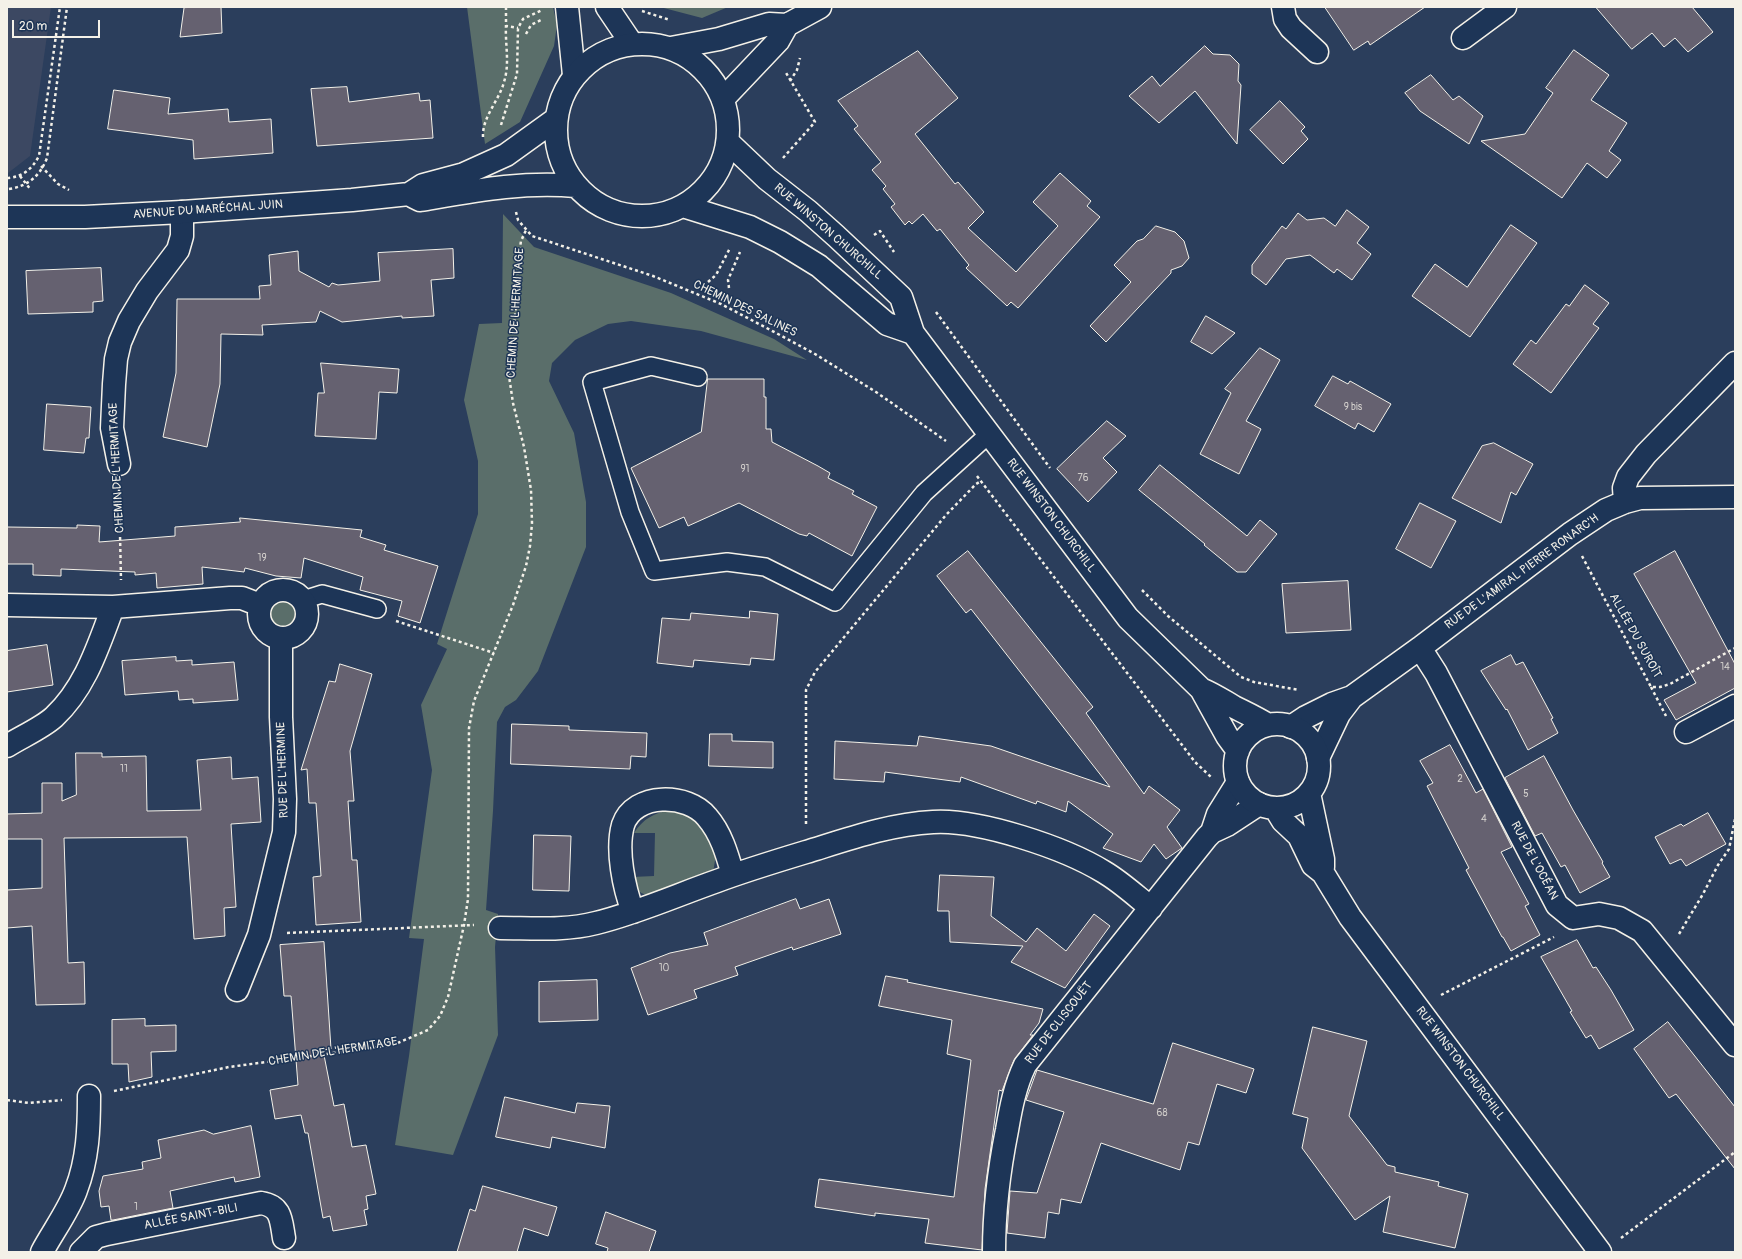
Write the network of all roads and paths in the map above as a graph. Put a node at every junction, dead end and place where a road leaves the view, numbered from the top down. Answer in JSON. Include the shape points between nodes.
{"nodes":[{"id":1,"x":60,"y":7,"type":"edge"},
{"id":2,"x":67,"y":7,"type":"edge"},
{"id":3,"x":506,"y":7,"type":"edge"},
{"id":4,"x":607,"y":7,"type":"edge"},
{"id":5,"x":820,"y":7,"type":"edge"},
{"id":6,"x":1283,"y":7,"type":"edge"},
{"id":7,"x":1505,"y":7,"type":"edge"},
{"id":8,"x":557,"y":8,"type":"edge"},
{"id":9,"x":787,"y":25,"type":"junction"},
{"id":10,"x":506,"y":26,"type":"junction"},
{"id":11,"x":518,"y":28,"type":"junction"},
{"id":12,"x":1463,"y":38,"type":"dead end"},
{"id":13,"x":632,"y":44,"type":"junction"},
{"id":14,"x":671,"y":48,"type":"junction"},
{"id":15,"x":801,"y":52,"type":"dead end"},
{"id":16,"x":1317,"y":52,"type":"dead end"},
{"id":17,"x":574,"y":75,"type":"junction"},
{"id":18,"x":723,"y":99,"type":"junction"},
{"id":19,"x":556,"y":119,"type":"junction"},
{"id":20,"x":499,"y":130,"type":"dead end"},
{"id":21,"x":728,"y":142,"type":"junction"},
{"id":22,"x":782,"y":159,"type":"dead end"},
{"id":23,"x":494,"y":160,"type":"junction"},
{"id":24,"x":7,"y":178,"type":"edge"},
{"id":25,"x":501,"y":186,"type":"junction"},
{"id":26,"x":576,"y":186,"type":"junction"},
{"id":27,"x":7,"y":189,"type":"edge"},
{"id":28,"x":409,"y":194,"type":"junction"},
{"id":29,"x":683,"y":206,"type":"junction"},
{"id":30,"x":182,"y":212,"type":"junction"},
{"id":31,"x":7,"y":217,"type":"edge"},
{"id":32,"x":526,"y":230,"type":"junction"},
{"id":33,"x":871,"y":237,"type":"dead end"},
{"id":34,"x":731,"y":245,"type":"dead end"},
{"id":35,"x":897,"y":256,"type":"dead end"},
{"id":36,"x":708,"y":282,"type":"dead end"},
{"id":37,"x":931,"y":306,"type":"dead end"},
{"id":38,"x":913,"y":333,"type":"junction"},
{"id":39,"x":1735,"y":362,"type":"edge"},
{"id":40,"x":698,"y":377,"type":"dead end"},
{"id":41,"x":989,"y":434,"type":"junction"},
{"id":42,"x":963,"y":458,"type":"junction"},
{"id":43,"x":119,"y":464,"type":"joint"},
{"id":44,"x":1052,"y":470,"type":"dead end"},
{"id":45,"x":980,"y":481,"type":"junction"},
{"id":46,"x":1735,"y":497,"type":"edge"},
{"id":47,"x":1625,"y":502,"type":"junction"},
{"id":48,"x":1570,"y":534,"type":"junction"},
{"id":49,"x":1141,"y":589,"type":"dead end"},
{"id":50,"x":303,"y":600,"type":"junction"},
{"id":51,"x":7,"y":605,"type":"edge"},
{"id":52,"x":260,"y":605,"type":"junction"},
{"id":53,"x":113,"y":607,"type":"junction"},
{"id":54,"x":377,"y":609,"type":"joint"},
{"id":55,"x":281,"y":638,"type":"junction"},
{"id":56,"x":1420,"y":648,"type":"junction"},
{"id":57,"x":1735,"y":648,"type":"edge"},
{"id":58,"x":494,"y":653,"type":"junction"},
{"id":59,"x":1201,"y":689,"type":"junction"},
{"id":60,"x":1352,"y":697,"type":"junction"},
{"id":61,"x":1332,"y":704,"type":"junction"},
{"id":62,"x":1735,"y":706,"type":"edge"},
{"id":63,"x":1268,"y":725,"type":"junction"},
{"id":64,"x":1291,"y":727,"type":"junction"},
{"id":65,"x":1686,"y":732,"type":"dead end"},
{"id":66,"x":7,"y":746,"type":"edge"},
{"id":67,"x":1238,"y":751,"type":"junction"},
{"id":68,"x":1318,"y":758,"type":"junction"},
{"id":69,"x":1214,"y":782,"type":"dead end"},
{"id":70,"x":1238,"y":782,"type":"junction"},
{"id":71,"x":1309,"y":793,"type":"junction"},
{"id":72,"x":1267,"y":806,"type":"junction"},
{"id":73,"x":1735,"y":819,"type":"edge"},
{"id":74,"x":1212,"y":832,"type":"junction"},
{"id":75,"x":806,"y":852,"type":"junction"},
{"id":76,"x":1323,"y":873,"type":"junction"},
{"id":77,"x":733,"y":875,"type":"junction"},
{"id":78,"x":1151,"y":908,"type":"junction"},
{"id":79,"x":633,"y":912,"type":"junction"},
{"id":80,"x":1574,"y":918,"type":"junction"},
{"id":81,"x":464,"y":925,"type":"junction"},
{"id":82,"x":500,"y":928,"type":"dead end"},
{"id":83,"x":259,"y":935,"type":"junction"},
{"id":84,"x":1664,"y":958,"type":"junction"},
{"id":85,"x":237,"y":990,"type":"dead end"},
{"id":86,"x":1420,"y":1010,"type":"junction"},
{"id":87,"x":1735,"y":1045,"type":"edge"},
{"id":88,"x":89,"y":1096,"type":"junction"},
{"id":89,"x":7,"y":1100,"type":"edge"},
{"id":90,"x":1735,"y":1152,"type":"edge"},
{"id":91,"x":284,"y":1238,"type":"dead end"},
{"id":92,"x":1609,"y":1246,"type":"edge"},
{"id":93,"x":42,"y":1252,"type":"edge"},
{"id":94,"x":81,"y":1252,"type":"edge"},
{"id":95,"x":994,"y":1252,"type":"edge"}],
"edges":[{"from":1,"to":24,"type":"path","via":[[39,156],[28,171],[20,176]]},
{"from":2,"to":27,"type":"path","via":[[47,158],[33,180]]},
{"from":3,"to":10,"type":"path"},
{"from":4,"to":13,"type":"street"},
{"from":5,"to":9,"type":"street"},
{"from":6,"to":16,"type":"street","via":[[1285,19],[1291,28]]},
{"from":7,"to":12,"type":"street"},
{"from":8,"to":11,"type":"path","via":[[540,10],[523,19]]},
{"from":8,"to":17,"type":"street"},
{"from":9,"to":14,"type":"street","via":[[769,24],[719,39]]},
{"from":9,"to":18,"type":"street","via":[[778,41]]},
{"from":10,"to":11,"type":"path"},
{"from":10,"to":23,"type":"path","via":[[507,70],[504,84],[484,124],[483,137]]},
{"from":11,"to":20,"type":"path","via":[[517,74]]},
{"from":13,"to":14,"type":"street"},
{"from":13,"to":17,"type":"street","via":[[600,54]]},
{"from":14,"to":18,"type":"street","via":[[693,60],[711,77]]},
{"from":15,"to":22,"type":"path","via":[[797,70],[790,81],[815,122]]},
{"from":17,"to":19,"type":"street","via":[[562,96]]},
{"from":18,"to":21,"type":"street","via":[[728,121]]},
{"from":19,"to":23,"type":"street","name":"AVENUE DU MARÉCHAL JUIN","via":[[506,155]]},
{"from":19,"to":26,"type":"street","via":[[555,137],[559,155],[566,172]]},
{"from":21,"to":29,"type":"street","via":[[723,162],[714,180],[700,195]]},
{"from":21,"to":38,"type":"street","name":"RUE WINSTON CHURCHILL","via":[[767,179],[836,236],[901,297]]},
{"from":23,"to":28,"type":"street","name":"AVENUE DU MARÉCHAL JUIN","via":[[464,174],[424,184]]},
{"from":25,"to":26,"type":"street","name":"AVENUE DU MARÉCHAL JUIN"},
{"from":25,"to":28,"type":"street","name":"AVENUE DU MARÉCHAL JUIN","via":[[420,200]]},
{"from":25,"to":32,"type":"path","name":"CHEMIN DES SALINES","via":[[504,206],[516,211],[518,220]]},
{"from":26,"to":29,"type":"street","via":[[591,200],[626,215],[646,217],[665,214]]},
{"from":28,"to":30,"type":"street","name":"AVENUE DU MARÉCHAL JUIN"},
{"from":29,"to":38,"type":"street","via":[[750,227],[780,242],[819,266],[887,324]]},
{"from":30,"to":31,"type":"street","name":"AVENUE DU MARÉCHAL JUIN","via":[[85,217]]},
{"from":30,"to":43,"type":"street","name":"CHEMIN DE L'HERMITAGE","via":[[182,236],[178,250],[147,291],[120,342],[116,359],[112,428]]},
{"from":32,"to":42,"type":"path","name":"CHEMIN DES SALINES","via":[[543,241],[653,276],[753,320],[876,392],[944,439]]},
{"from":32,"to":58,"type":"path","name":"CHEMIN DE L'HERMITAGE","via":[[521,241],[518,261],[509,376],[531,490],[530,538],[526,566]]},
{"from":33,"to":35,"type":"path","via":[[880,231]]},
{"from":34,"to":36,"type":"path","via":[[716,275]]},
{"from":37,"to":44,"type":"path"},
{"from":38,"to":41,"type":"street","name":"RUE WINSTON CHURCHILL"},
{"from":39,"to":47,"type":"street","via":[[1646,454],[1628,477],[1624,488]]},
{"from":40,"to":42,"type":"lane","via":[[651,366],[592,382],[630,512],[654,571],[727,562],[765,567],[835,602],[924,493]]},
{"from":41,"to":42,"type":"lane"},
{"from":41,"to":59,"type":"street","name":"RUE WINSTON CHURCHILL","via":[[1128,618]]},
{"from":42,"to":45,"type":"path","name":"CHEMIN DES SALINES"},
{"from":43,"to":53,"type":"path","name":"CHEMIN DE L'HERMITAGE","via":[[121,575]]},
{"from":45,"to":69,"type":"path","name":"CHEMIN DES SALINES","via":[[1195,762],[1213,778]]},
{"from":45,"to":75,"type":"path","via":[[946,515],[815,672],[806,690]]},
{"from":46,"to":47,"type":"street","name":"RUE DE L'AMIRAL PIERRE RONARC'H","via":[[1640,498]]},
{"from":47,"to":48,"type":"street","name":"RUE DE L'AMIRAL PIERRE RONARC'H","via":[[1606,510]]},
{"from":48,"to":56,"type":"street","name":"RUE DE L'AMIRAL PIERRE RONARC'H"},
{"from":48,"to":57,"type":"path","name":"ALLÉE DU SUROÎT","via":[[1651,687],[1670,684]]},
{"from":49,"to":61,"type":"path","via":[[1168,616],[1241,677],[1279,687],[1321,690]]},
{"from":50,"to":52,"type":"street","via":[[289,590],[280,589],[271,592]]},
{"from":50,"to":54,"type":"lane","via":[[322,594]]},
{"from":50,"to":55,"type":"street","via":[[307,609],[302,629],[288,638]]},
{"from":51,"to":53,"type":"street"},
{"from":52,"to":53,"type":"street","via":[[242,598],[230,598]]},
{"from":52,"to":55,"type":"street","via":[[260,624],[266,632]]},
{"from":53,"to":66,"type":"street","via":[[92,664],[73,696],[53,718]]},
{"from":54,"to":58,"type":"path","via":[[383,615],[406,625]]},
{"from":55,"to":83,"type":"street","name":"RUE DE L'HERMINE","via":[[284,832]]},
{"from":56,"to":60,"type":"street","name":"RUE DE L'AMIRAL PIERRE RONARC'H"},
{"from":56,"to":80,"type":"street","name":"RUE DE L'OCÉAN","via":[[1436,673],[1557,905]]},
{"from":58,"to":81,"type":"path","name":"CHEMIN DE L'HERMITAGE","via":[[474,700],[469,728],[468,900]]},
{"from":59,"to":63,"type":"street","name":"RUE WINSTON CHURCHILL"},
{"from":59,"to":67,"type":"street","name":"RUE WINSTON CHURCHILL"},
{"from":60,"to":61,"type":"street","name":"RUE DE L'AMIRAL PIERRE RONARC'H"},
{"from":60,"to":68,"type":"street","name":"RUE DE L'AMIRAL PIERRE RONARC'H","via":[[1339,714]]},
{"from":61,"to":64,"type":"street","name":"RUE DE L'AMIRAL PIERRE RONARC'H"},
{"from":62,"to":65,"type":"street"},
{"from":63,"to":64,"type":"street","via":[[1280,724]]},
{"from":63,"to":67,"type":"street","via":[[1250,734]]},
{"from":64,"to":68,"type":"street","via":[[1304,734],[1313,745]]},
{"from":67,"to":70,"type":"street","via":[[1235,761]]},
{"from":68,"to":71,"type":"street","via":[[1317,776]]},
{"from":70,"to":72,"type":"street","via":[[1243,791]]},
{"from":70,"to":74,"type":"street","name":"RUE DE CLISCOUËT","via":[[1218,814]]},
{"from":71,"to":72,"type":"street","via":[[1300,801],[1288,806]]},
{"from":71,"to":76,"type":"street","name":"RUE WINSTON CHURCHILL","via":[[1323,859]]},
{"from":72,"to":74,"type":"street","name":"RUE DE CLISCOUËT"},
{"from":72,"to":76,"type":"street","name":"RUE WINSTON CHURCHILL","via":[[1299,836],[1313,865]]},
{"from":73,"to":84,"type":"path","via":[[1729,849]]},
{"from":74,"to":78,"type":"street","name":"RUE DE CLISCOUËT","via":[[1188,858]]},
{"from":75,"to":77,"type":"street"},
{"from":75,"to":78,"type":"street","via":[[905,824],[965,823],[1030,840],[1070,855],[1104,872]]},
{"from":76,"to":86,"type":"street","name":"RUE WINSTON CHURCHILL","via":[[1350,917]]},
{"from":77,"to":79,"type":"street"},
{"from":77,"to":79,"type":"street","via":[[722,842],[708,817],[700,809],[673,798],[652,800],[633,810],[624,824],[622,859],[627,896]]},
{"from":78,"to":95,"type":"street","name":"RUE DE CLISCOUËT","via":[[1038,1047],[1018,1080],[1000,1162]]},
{"from":79,"to":82,"type":"street","via":[[595,923],[560,928]]},
{"from":80,"to":84,"type":"street","via":[[1598,914],[1619,918],[1642,931]]},
{"from":80,"to":86,"type":"path","via":[[1559,934],[1443,995]]},
{"from":81,"to":83,"type":"path"},
{"from":81,"to":88,"type":"path","name":"CHEMIN DE L'HERMITAGE","via":[[448,996],[440,1016],[428,1030],[410,1040],[394,1045],[229,1067]]},
{"from":83,"to":85,"type":"street","name":"RUE DE L'HERMINE"},
{"from":84,"to":87,"type":"street"},
{"from":86,"to":92,"type":"street","name":"RUE WINSTON CHURCHILL"},
{"from":88,"to":89,"type":"path","name":"CHEMIN DE L'HERMITAGE","via":[[29,1103]]},
{"from":88,"to":93,"type":"street","via":[[89,1128],[82,1174],[76,1192]]},
{"from":90,"to":92,"type":"path"},
{"from":91,"to":94,"type":"street","name":"ALLÉE SAINT-BILI","via":[[280,1216],[275,1208],[270,1204],[261,1203],[107,1234],[96,1238]]}]}
